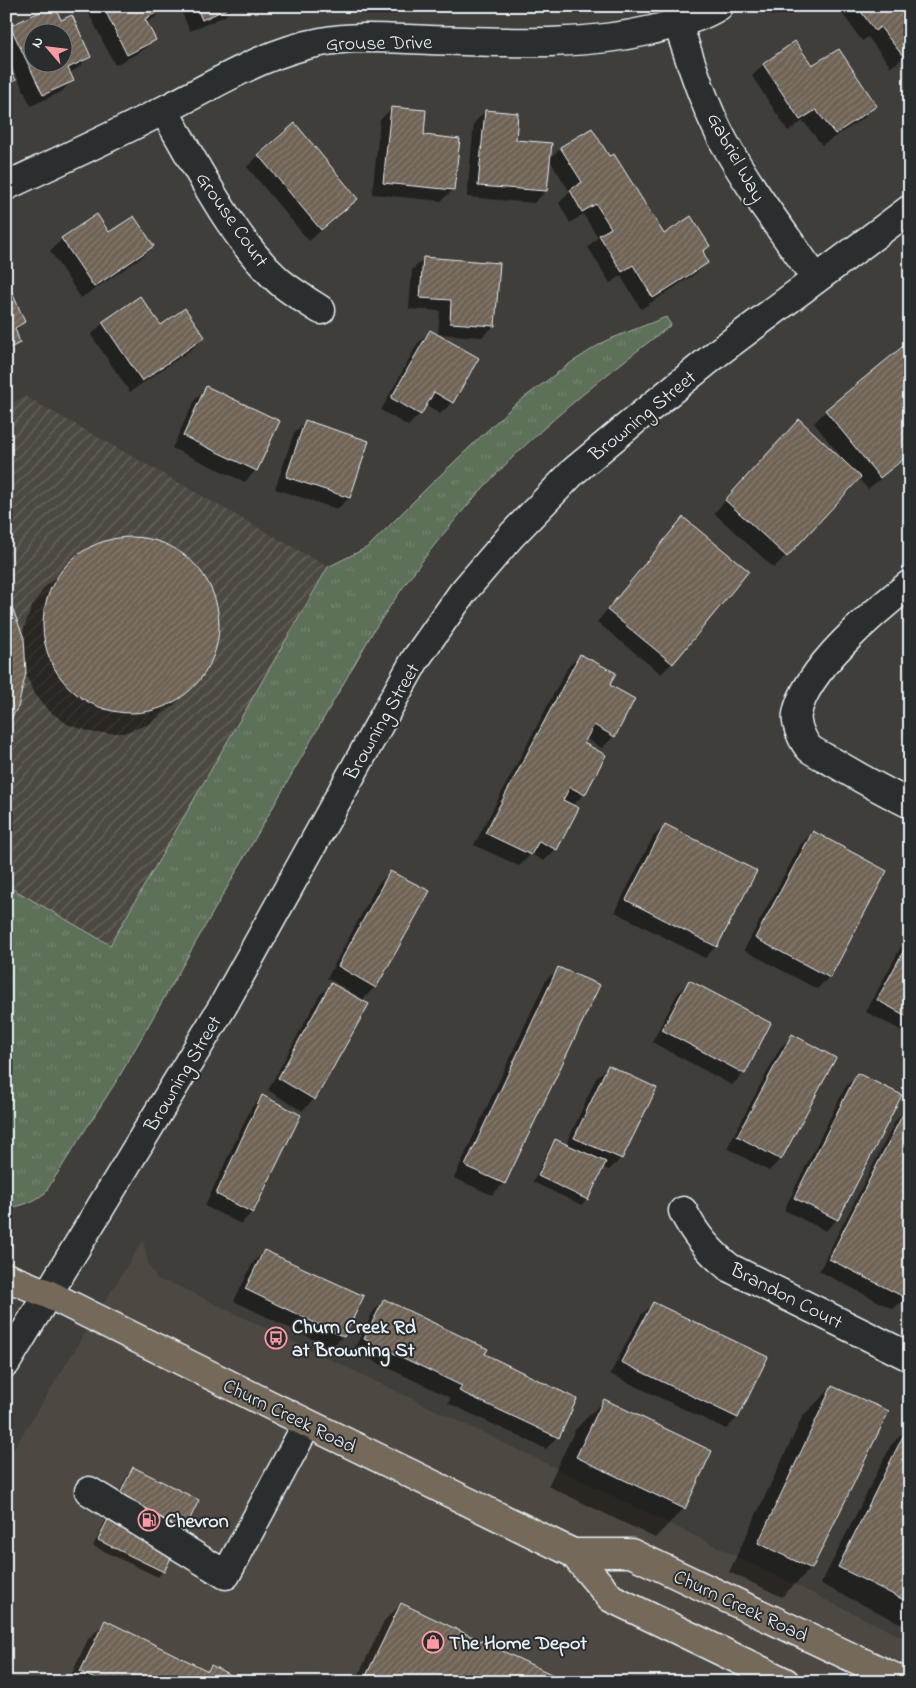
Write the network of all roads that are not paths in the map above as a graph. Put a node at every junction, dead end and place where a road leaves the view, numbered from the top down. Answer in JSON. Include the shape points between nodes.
{"nodes":[{"id":1,"x":719,"y":6,"type":"edge"},
{"id":2,"x":678,"y":24,"type":"junction"},
{"id":3,"x":164,"y":110,"type":"junction"},
{"id":4,"x":6,"y":186,"type":"edge"},
{"id":5,"x":910,"y":209,"type":"edge"},
{"id":6,"x":816,"y":279,"type":"junction"},
{"id":7,"x":321,"y":310,"type":"dead end"},
{"id":8,"x":910,"y":584,"type":"edge"},
{"id":9,"x":910,"y":804,"type":"edge"},
{"id":10,"x":683,"y":1211,"type":"dead end"},
{"id":11,"x":6,"y":1277,"type":"edge"},
{"id":12,"x":48,"y":1294,"type":"junction"},
{"id":13,"x":910,"y":1357,"type":"edge"},
{"id":14,"x":6,"y":1363,"type":"edge"},
{"id":15,"x":307,"y":1424,"type":"junction"},
{"id":16,"x":89,"y":1491,"type":"dead end"},
{"id":17,"x":573,"y":1553,"type":"junction"},
{"id":18,"x":785,"y":1682,"type":"edge"},
{"id":19,"x":904,"y":1682,"type":"edge"}],
"edges":[{"from":1,"to":2,"type":"street","name":"Grouse Drive"},
{"from":2,"to":3,"type":"street","name":"Grouse Drive","via":[[576,41],[355,38],[323,42],[281,52]]},
{"from":2,"to":6,"type":"street","name":"Gabriel Way","via":[[723,140],[749,185]]},
{"from":3,"to":4,"type":"street","name":"Grouse Drive"},
{"from":3,"to":7,"type":"street","name":"Grouse Court","via":[[247,246],[280,282]]},
{"from":5,"to":6,"type":"street","name":"Browning Street"},
{"from":6,"to":12,"type":"street","name":"Browning Street","via":[[720,351],[574,471],[463,592],[415,660],[175,1088]]},
{"from":8,"to":9,"type":"street","via":[[881,606],[817,673],[796,716],[801,735],[810,748],[865,782]]},
{"from":10,"to":13,"type":"street","name":"Brandon Court","via":[[699,1239],[730,1268]]},
{"from":11,"to":12,"type":"main road","name":"Churn Creek Road"},
{"from":12,"to":14,"type":"street","name":"Browning Street"},
{"from":12,"to":15,"type":"main road","name":"Churn Creek Road"},
{"from":15,"to":16,"type":"street","via":[[226,1575]]},
{"from":15,"to":17,"type":"main road","name":"Churn Creek Road"},
{"from":17,"to":18,"type":"main road","name":"Churn Creek Road","via":[[612,1598]]},
{"from":17,"to":19,"type":"main road","name":"Churn Creek Road","via":[[631,1553]]}]}
